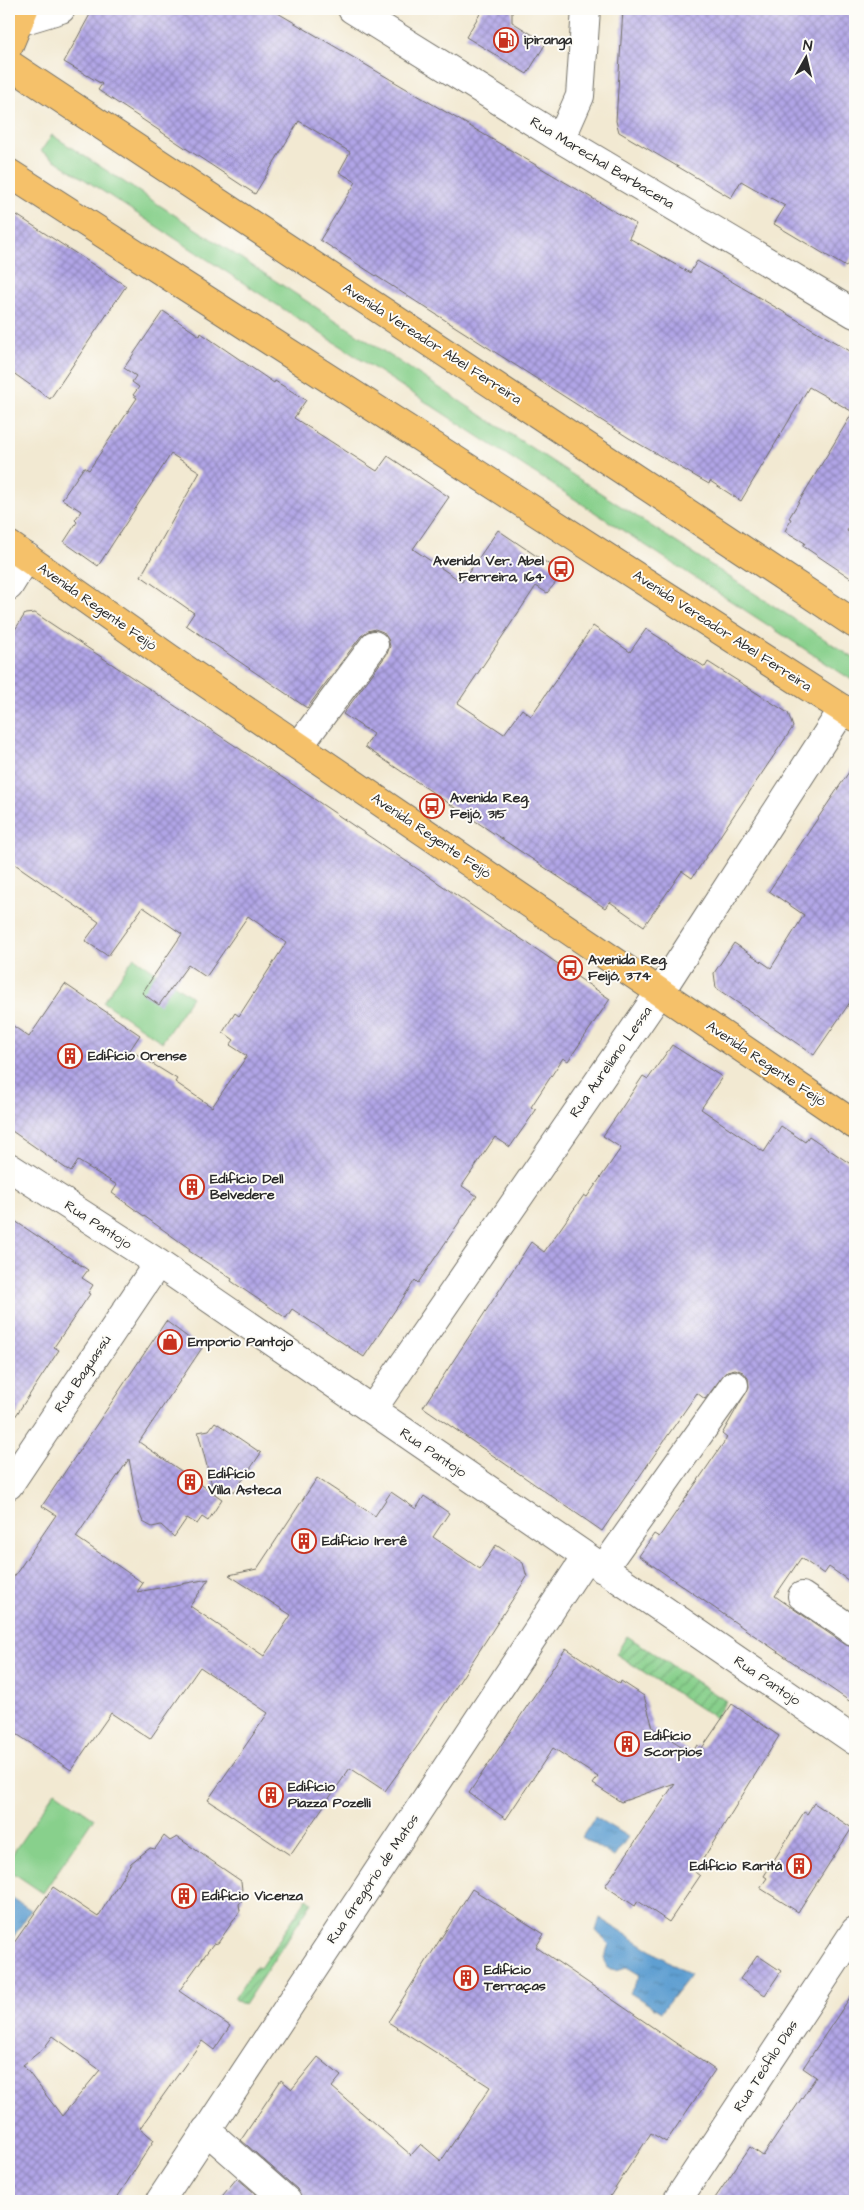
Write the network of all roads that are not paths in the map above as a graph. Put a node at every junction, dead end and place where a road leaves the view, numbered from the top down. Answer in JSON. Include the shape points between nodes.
{"nodes":[{"id":1,"x":61,"y":9,"type":"edge"},
{"id":2,"x":352,"y":9,"type":"edge"},
{"id":3,"x":586,"y":9,"type":"edge"},
{"id":4,"x":17,"y":25,"type":"edge"},
{"id":5,"x":9,"y":64,"type":"edge"},
{"id":6,"x":561,"y":139,"type":"junction"},
{"id":7,"x":9,"y":173,"type":"edge"},
{"id":8,"x":855,"y":314,"type":"edge"},
{"id":9,"x":18,"y":551,"type":"edge"},
{"id":10,"x":9,"y":586,"type":"edge"},
{"id":11,"x":855,"y":624,"type":"edge"},
{"id":12,"x":374,"y":645,"type":"dead end"},
{"id":13,"x":849,"y":713,"type":"edge"},
{"id":14,"x":299,"y":746,"type":"junction"},
{"id":15,"x":660,"y":992,"type":"junction"},
{"id":16,"x":855,"y":1125,"type":"edge"},
{"id":17,"x":9,"y":1167,"type":"edge"},
{"id":18,"x":158,"y":1263,"type":"junction"},
{"id":19,"x":734,"y":1385,"type":"dead end"},
{"id":20,"x":372,"y":1410,"type":"junction"},
{"id":21,"x":9,"y":1485,"type":"edge"},
{"id":22,"x":594,"y":1563,"type":"junction"},
{"id":23,"x":802,"y":1596,"type":"dead end"},
{"id":24,"x":855,"y":1632,"type":"edge"},
{"id":25,"x":855,"y":1741,"type":"edge"},
{"id":26,"x":855,"y":1931,"type":"edge"},
{"id":27,"x":206,"y":2130,"type":"junction"},
{"id":28,"x":160,"y":2201,"type":"edge"},
{"id":29,"x":287,"y":2201,"type":"edge"},
{"id":30,"x":677,"y":2201,"type":"edge"}],
"edges":[{"from":1,"to":4,"type":"street"},
{"from":2,"to":6,"type":"street","name":"Rua Marechal Barbacena"},
{"from":3,"to":6,"type":"street","via":[[580,96]]},
{"from":5,"to":11,"type":"main road","name":"Avenida Vereador Abel Ferreira"},
{"from":6,"to":8,"type":"street","name":"Rua Marechal Barbacena"},
{"from":7,"to":13,"type":"main road","name":"Avenida Vereador Abel Ferreira"},
{"from":9,"to":10,"type":"street"},
{"from":9,"to":14,"type":"main road","name":"Avenida Regente Feijó"},
{"from":12,"to":14,"type":"street"},
{"from":13,"to":15,"type":"street","name":"Rua Aureliano Lessa"},
{"from":14,"to":15,"type":"main road","name":"Avenida Regente Feijó"},
{"from":15,"to":16,"type":"main road","name":"Avenida Regente Feijó"},
{"from":15,"to":20,"type":"street","name":"Rua Aureliano Lessa"},
{"from":17,"to":18,"type":"street","name":"Rua Pantojo"},
{"from":18,"to":20,"type":"street","name":"Rua Pantojo"},
{"from":18,"to":21,"type":"street","name":"Rua Baguassú"},
{"from":19,"to":22,"type":"street","name":"Rua Gregório de Matos"},
{"from":20,"to":22,"type":"street","name":"Rua Pantojo"},
{"from":22,"to":25,"type":"street","name":"Rua Pantojo"},
{"from":22,"to":27,"type":"street","name":"Rua Gregório de Matos"},
{"from":23,"to":24,"type":"street"},
{"from":26,"to":30,"type":"street","name":"Rua Teófilo Dias"},
{"from":27,"to":28,"type":"street","name":"Rua Gregório de Matos"},
{"from":27,"to":29,"type":"street"}]}
